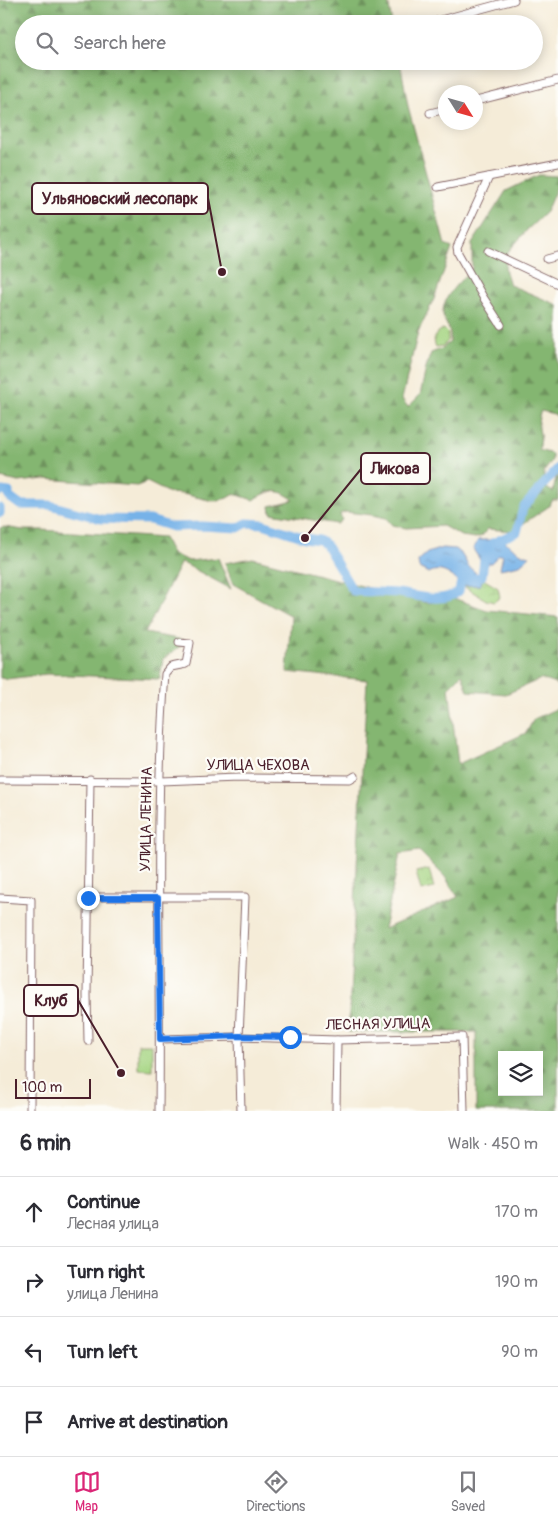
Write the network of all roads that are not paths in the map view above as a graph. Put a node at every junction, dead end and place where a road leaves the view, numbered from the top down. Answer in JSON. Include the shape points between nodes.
{"nodes":[{"id":1,"x":514,"y":0,"type":"edge"},
{"id":2,"x":459,"y":15,"type":"edge"},
{"id":3,"x":558,"y":80,"type":"edge"},
{"id":4,"x":483,"y":99,"type":"edge"},
{"id":5,"x":438,"y":111,"type":"edge"},
{"id":6,"x":430,"y":113,"type":"dead end"},
{"id":7,"x":558,"y":163,"type":"edge"},
{"id":8,"x":489,"y":177,"type":"junction"},
{"id":9,"x":438,"y":187,"type":"dead end"},
{"id":10,"x":488,"y":251,"type":"dead end"},
{"id":11,"x":558,"y":256,"type":"edge"},
{"id":12,"x":547,"y":259,"type":"dead end"},
{"id":13,"x":558,"y":284,"type":"edge"},
{"id":14,"x":493,"y":330,"type":"dead end"},
{"id":15,"x":179,"y":642,"type":"dead end"},
{"id":16,"x":355,"y":776,"type":"dead end"},
{"id":17,"x":90,"y":779,"type":"junction"},
{"id":18,"x":0,"y":780,"type":"edge"},
{"id":19,"x":161,"y":781,"type":"junction"},
{"id":20,"x":0,"y":898,"type":"edge"},
{"id":21,"x":88,"y":898,"type":"junction"},
{"id":22,"x":158,"y":898,"type":"junction"},
{"id":23,"x":239,"y":1036,"type":"junction"},
{"id":24,"x":160,"y":1039,"type":"junction"},
{"id":25,"x":337,"y":1040,"type":"junction"},
{"id":26,"x":88,"y":1041,"type":"dead end"},
{"id":27,"x":30,"y":1111,"type":"edge"},
{"id":28,"x":159,"y":1111,"type":"edge"},
{"id":29,"x":241,"y":1111,"type":"edge"},
{"id":30,"x":336,"y":1111,"type":"edge"},
{"id":31,"x":464,"y":1111,"type":"edge"}],
"edges":[{"from":1,"to":2,"type":"street"},
{"from":3,"to":4,"type":"street"},
{"from":5,"to":6,"type":"street"},
{"from":7,"to":8,"type":"street"},
{"from":8,"to":9,"type":"street"},
{"from":8,"to":14,"type":"street","via":[[457,247],[500,324]]},
{"from":10,"to":13,"type":"street"},
{"from":11,"to":12,"type":"street"},
{"from":15,"to":19,"type":"street","name":"УЛИЦА ЛЕНИНА","via":[[190,643],[186,664],[171,667],[165,674]]},
{"from":16,"to":19,"type":"street","name":"УЛИЦА ЧЕХОВА","via":[[350,779]]},
{"from":17,"to":18,"type":"street","name":"УЛИЦА ЧЕХОВА"},
{"from":17,"to":19,"type":"street","name":"УЛИЦА ЧЕХОВА"},
{"from":17,"to":21,"type":"street"},
{"from":19,"to":22,"type":"street","name":"УЛИЦА ЛЕНИНА"},
{"from":20,"to":27,"type":"street","via":[[31,900]]},
{"from":21,"to":22,"type":"street"},
{"from":21,"to":26,"type":"street"},
{"from":22,"to":23,"type":"street","via":[[245,897]]},
{"from":22,"to":24,"type":"street","name":"УЛИЦА ЛЕНИНА"},
{"from":23,"to":24,"type":"street","name":"ЛЕСНАЯ УЛИЦА"},
{"from":23,"to":25,"type":"street","name":"ЛЕСНАЯ УЛИЦА"},
{"from":23,"to":29,"type":"street"},
{"from":24,"to":28,"type":"street","name":"УЛИЦА ЛЕНИНА"},
{"from":25,"to":30,"type":"street"},
{"from":25,"to":31,"type":"street","name":"ЛЕСНАЯ УЛИЦА","via":[[462,1037]]}]}
